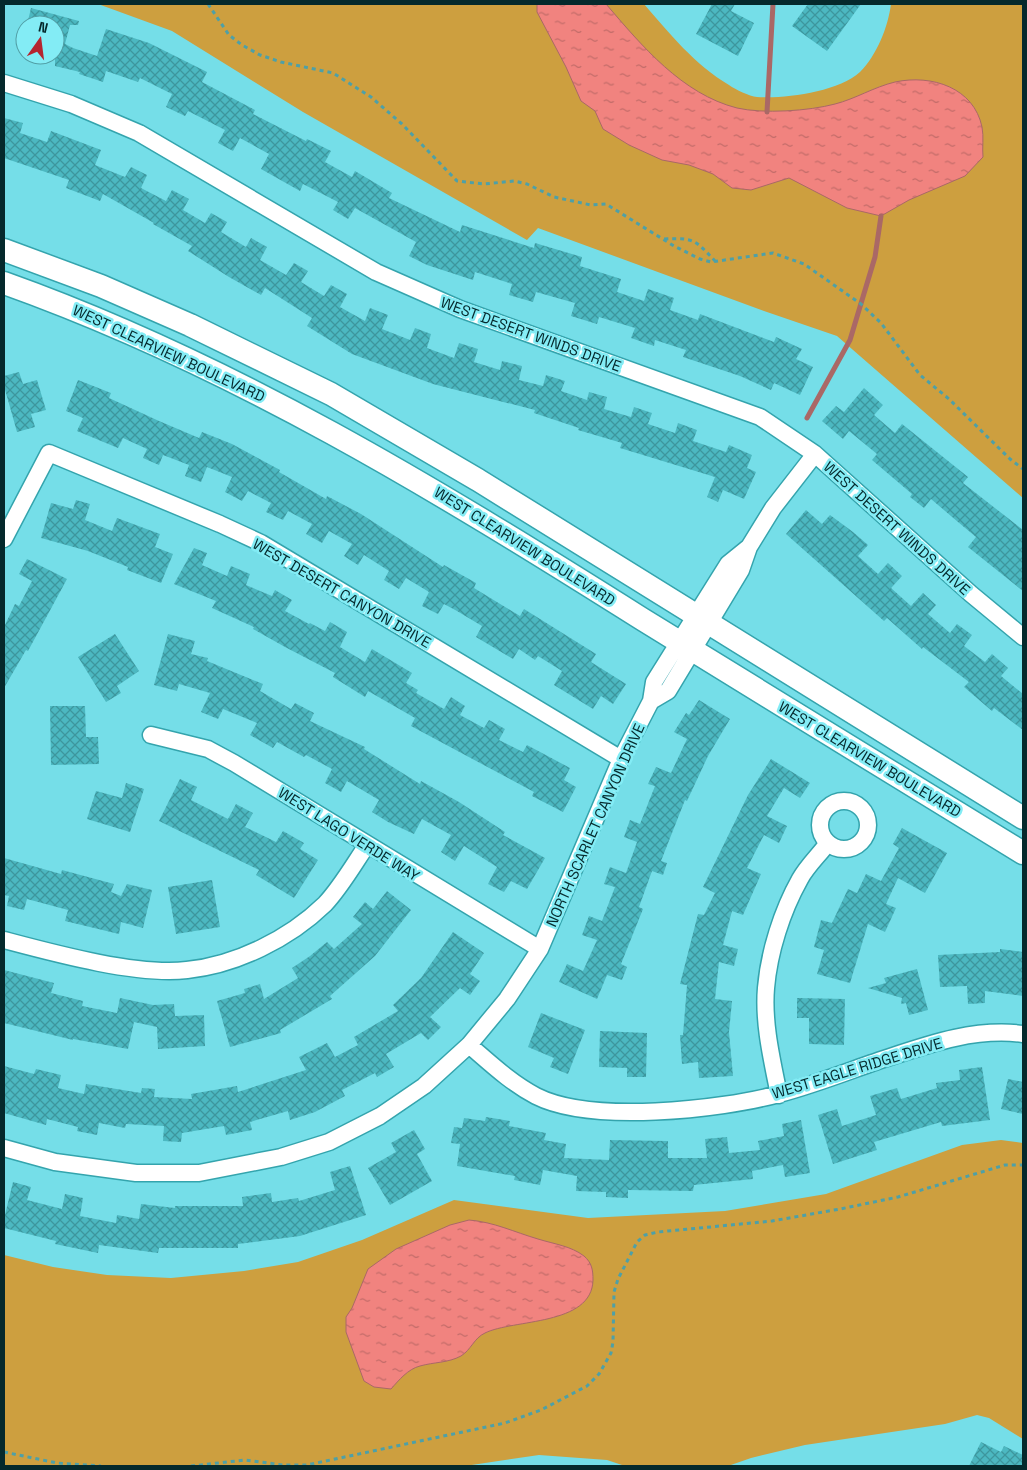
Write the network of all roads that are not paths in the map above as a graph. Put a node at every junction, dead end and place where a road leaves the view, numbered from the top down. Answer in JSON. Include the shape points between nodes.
{"nodes":[{"id":1,"x":4,"y":83,"type":"edge"},
{"id":2,"x":4,"y":250,"type":"edge"},
{"id":3,"x":4,"y":283,"type":"edge"},
{"id":4,"x":816,"y":454,"type":"junction"},
{"id":5,"x":4,"y":539,"type":"edge"},
{"id":6,"x":701,"y":619,"type":"junction"},
{"id":7,"x":1023,"y":637,"type":"edge"},
{"id":8,"x":685,"y":645,"type":"junction"},
{"id":9,"x":151,"y":735,"type":"dead end"},
{"id":10,"x":621,"y":759,"type":"junction"},
{"id":11,"x":1023,"y":818,"type":"edge"},
{"id":12,"x":828,"y":843,"type":"dead end"},
{"id":13,"x":367,"y":845,"type":"junction"},
{"id":14,"x":1023,"y":853,"type":"edge"},
{"id":15,"x":4,"y":940,"type":"edge"},
{"id":16,"x":540,"y":949,"type":"junction"},
{"id":17,"x":1023,"y":1034,"type":"edge"},
{"id":18,"x":470,"y":1045,"type":"junction"},
{"id":19,"x":779,"y":1094,"type":"junction"},
{"id":20,"x":4,"y":1148,"type":"edge"}],
"edges":[{"from":1,"to":4,"type":"street","name":"WEST DESERT WINDS DRIVE","via":[[71,104],[139,133],[412,290],[760,418]]},
{"from":2,"to":6,"type":"street","name":"WEST CLEARVIEW BOULEVARD","via":[[101,286],[281,367],[478,480]]},
{"from":3,"to":8,"type":"street","name":"WEST CLEARVIEW BOULEVARD","via":[[109,322],[322,426],[466,509]]},
{"from":4,"to":6,"type":"street","name":"NORTH SCARLET CANYON DRIVE","via":[[773,508],[748,547],[741,570]]},
{"from":4,"to":7,"type":"street","name":"WEST DESERT WINDS DRIVE"},
{"from":5,"to":10,"type":"street","name":"WEST DESERT CANYON DRIVE","via":[[49,453],[261,543]]},
{"from":6,"to":8,"type":"street","name":"NORTH SCARLET CANYON DRIVE"},
{"from":6,"to":11,"type":"street","name":"WEST CLEARVIEW BOULEVARD"},
{"from":8,"to":10,"type":"street","name":"NORTH SCARLET CANYON DRIVE","via":[[654,682],[651,700]]},
{"from":8,"to":14,"type":"street","name":"WEST CLEARVIEW BOULEVARD"},
{"from":9,"to":13,"type":"street","name":"WEST LAGO VERDE WAY","via":[[208,749]]},
{"from":10,"to":16,"type":"street","name":"NORTH SCARLET CANYON DRIVE"},
{"from":12,"to":19,"type":"street","via":[[800,877],[786,908],[773,952],[766,989],[770,1046]]},
{"from":13,"to":15,"type":"street","via":[[326,903],[291,931],[243,957],[187,970],[155,970],[123,967]]},
{"from":13,"to":16,"type":"street","name":"WEST LAGO VERDE WAY"},
{"from":16,"to":18,"type":"street","name":"NORTH SCARLET CANYON DRIVE","via":[[507,999]]},
{"from":17,"to":19,"type":"street","name":"WEST EAGLE RIDGE DRIVE","via":[[1004,1032],[938,1042]]},
{"from":18,"to":19,"type":"street","name":"WEST EAGLE RIDGE DRIVE","via":[[537,1096],[605,1112],[715,1105]]},
{"from":18,"to":20,"type":"street","name":"NORTH SCARLET CANYON DRIVE","via":[[424,1086],[380,1116],[329,1142],[281,1157],[199,1173],[136,1173],[55,1162]]}]}
